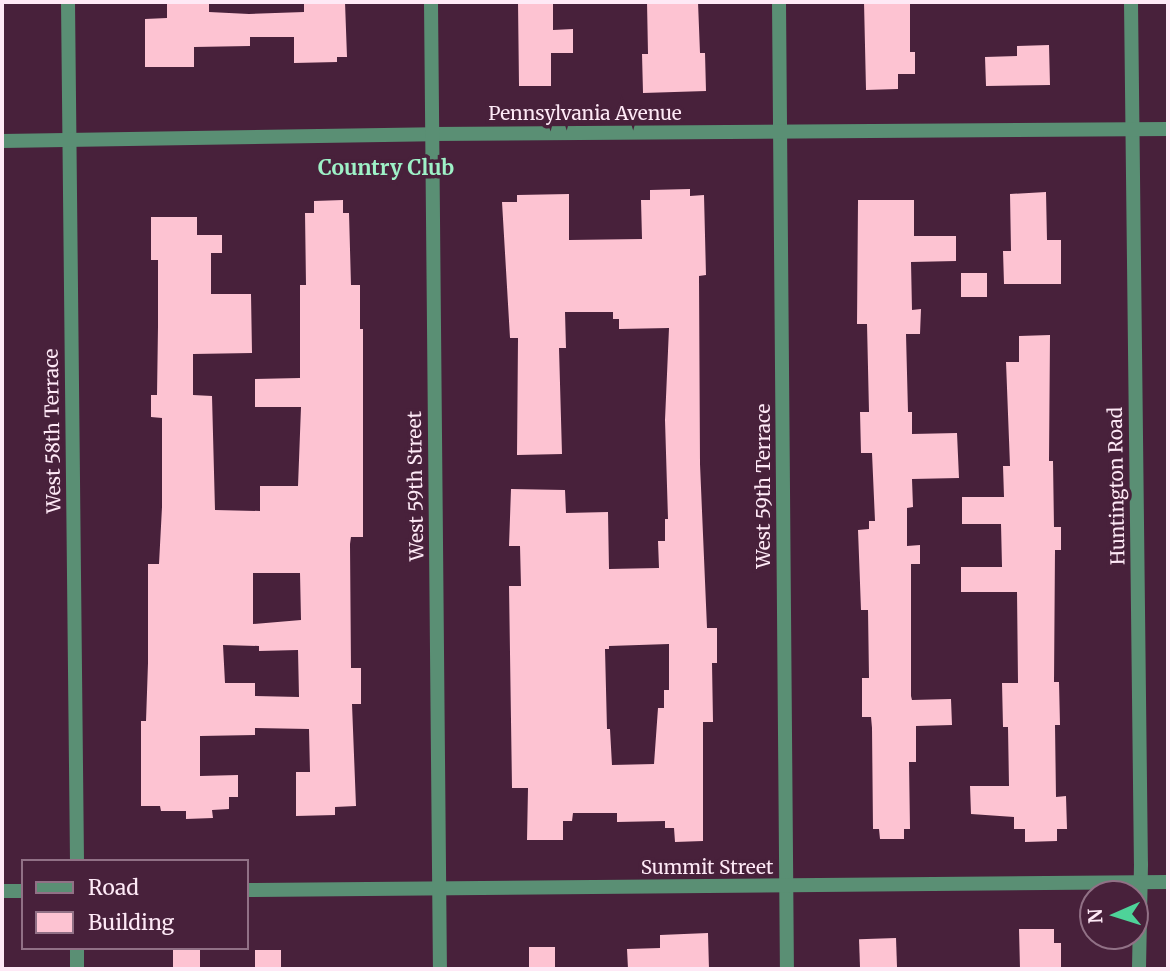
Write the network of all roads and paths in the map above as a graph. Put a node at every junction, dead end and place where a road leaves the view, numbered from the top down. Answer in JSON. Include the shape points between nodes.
{"nodes":[{"id":1,"x":68,"y":2,"type":"edge"},
{"id":2,"x":431,"y":2,"type":"edge"},
{"id":3,"x":779,"y":2,"type":"edge"},
{"id":4,"x":1131,"y":2,"type":"edge"},
{"id":5,"x":1132,"y":129,"type":"junction"},
{"id":6,"x":1168,"y":129,"type":"edge"},
{"id":7,"x":780,"y":132,"type":"junction"},
{"id":8,"x":432,"y":134,"type":"junction"},
{"id":9,"x":2,"y":141,"type":"edge"},
{"id":10,"x":69,"y":141,"type":"junction"},
{"id":11,"x":77,"y":859,"type":"edge"},
{"id":12,"x":1141,"y":880,"type":"edge"},
{"id":13,"x":1149,"y":882,"type":"edge"},
{"id":14,"x":1168,"y":882,"type":"edge"},
{"id":15,"x":1079,"y":883,"type":"edge"},
{"id":16,"x":786,"y":887,"type":"junction"},
{"id":17,"x":439,"y":889,"type":"junction"},
{"id":18,"x":248,"y":890,"type":"edge"},
{"id":19,"x":2,"y":891,"type":"edge"},
{"id":20,"x":21,"y":891,"type":"edge"},
{"id":21,"x":77,"y":950,"type":"edge"},
{"id":22,"x":1139,"y":950,"type":"edge"},
{"id":23,"x":77,"y":969,"type":"edge"},
{"id":24,"x":440,"y":969,"type":"edge"},
{"id":25,"x":788,"y":969,"type":"edge"},
{"id":26,"x":1139,"y":969,"type":"edge"}],
"edges":[{"from":1,"to":10,"type":"street","name":"West 58th Terrace"},
{"from":2,"to":8,"type":"street","name":"West 59th Street"},
{"from":3,"to":7,"type":"street","name":"West 59th Terrace"},
{"from":4,"to":5,"type":"street","name":"Huntington Road"},
{"from":5,"to":6,"type":"street","name":"Pennsylvania Avenue"},
{"from":5,"to":7,"type":"street","name":"Pennsylvania Avenue"},
{"from":5,"to":12,"type":"street","name":"Huntington Road"},
{"from":7,"to":8,"type":"street","name":"Pennsylvania Avenue"},
{"from":7,"to":16,"type":"street","name":"West 59th Terrace"},
{"from":8,"to":10,"type":"street","name":"Pennsylvania Avenue"},
{"from":8,"to":17,"type":"street","name":"West 59th Street"},
{"from":9,"to":10,"type":"street","name":"Pennsylvania Avenue"},
{"from":10,"to":11,"type":"street","name":"West 58th Terrace"},
{"from":13,"to":14,"type":"street","name":"Summit Street"},
{"from":15,"to":16,"type":"street","name":"Summit Street"},
{"from":16,"to":17,"type":"street","name":"Summit Street"},
{"from":16,"to":25,"type":"street","name":"West 59th Terrace"},
{"from":17,"to":18,"type":"street","name":"Summit Street"},
{"from":17,"to":24,"type":"street","name":"West 59th Street"},
{"from":19,"to":20,"type":"street"},
{"from":21,"to":23,"type":"street"},
{"from":22,"to":26,"type":"street","name":"Huntington Road"}]}
